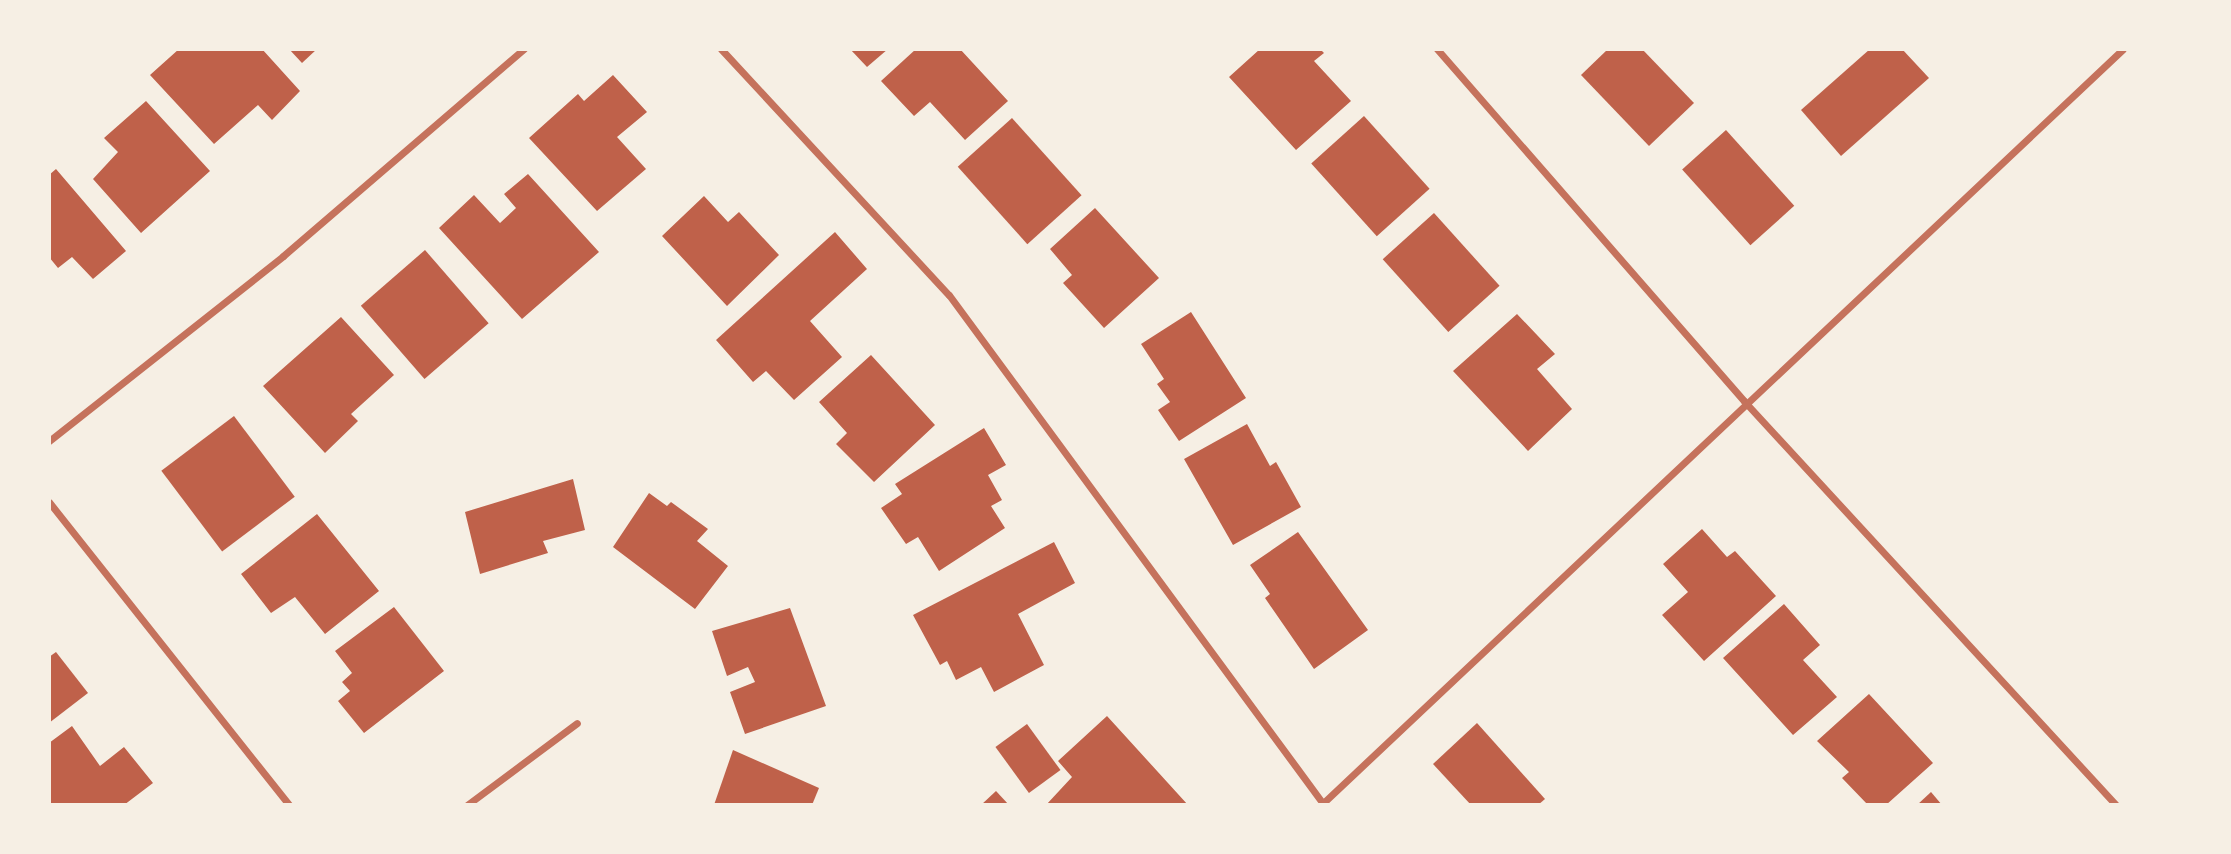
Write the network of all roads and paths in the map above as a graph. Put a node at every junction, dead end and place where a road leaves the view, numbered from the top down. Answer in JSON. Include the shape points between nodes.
{"nodes":[{"id":1,"x":524,"y":49,"type":"edge"},
{"id":2,"x":721,"y":49,"type":"edge"},
{"id":3,"x":1437,"y":49,"type":"edge"},
{"id":4,"x":2123,"y":49,"type":"edge"},
{"id":5,"x":1744,"y":401,"type":"junction"},
{"id":6,"x":49,"y":441,"type":"edge"},
{"id":7,"x":49,"y":502,"type":"edge"},
{"id":8,"x":577,"y":723,"type":"dead end"},
{"id":9,"x":289,"y":805,"type":"edge"},
{"id":10,"x":467,"y":805,"type":"edge"},
{"id":11,"x":1322,"y":805,"type":"edge"},
{"id":12,"x":2116,"y":805,"type":"edge"}],
"edges":[{"from":1,"to":6,"type":"street","via":[[283,256]]},
{"from":2,"to":11,"type":"street","via":[[949,295]]},
{"from":3,"to":5,"type":"street"},
{"from":4,"to":5,"type":"street"},
{"from":5,"to":11,"type":"street"},
{"from":5,"to":12,"type":"street"},
{"from":7,"to":9,"type":"street"},
{"from":8,"to":10,"type":"street"}]}
